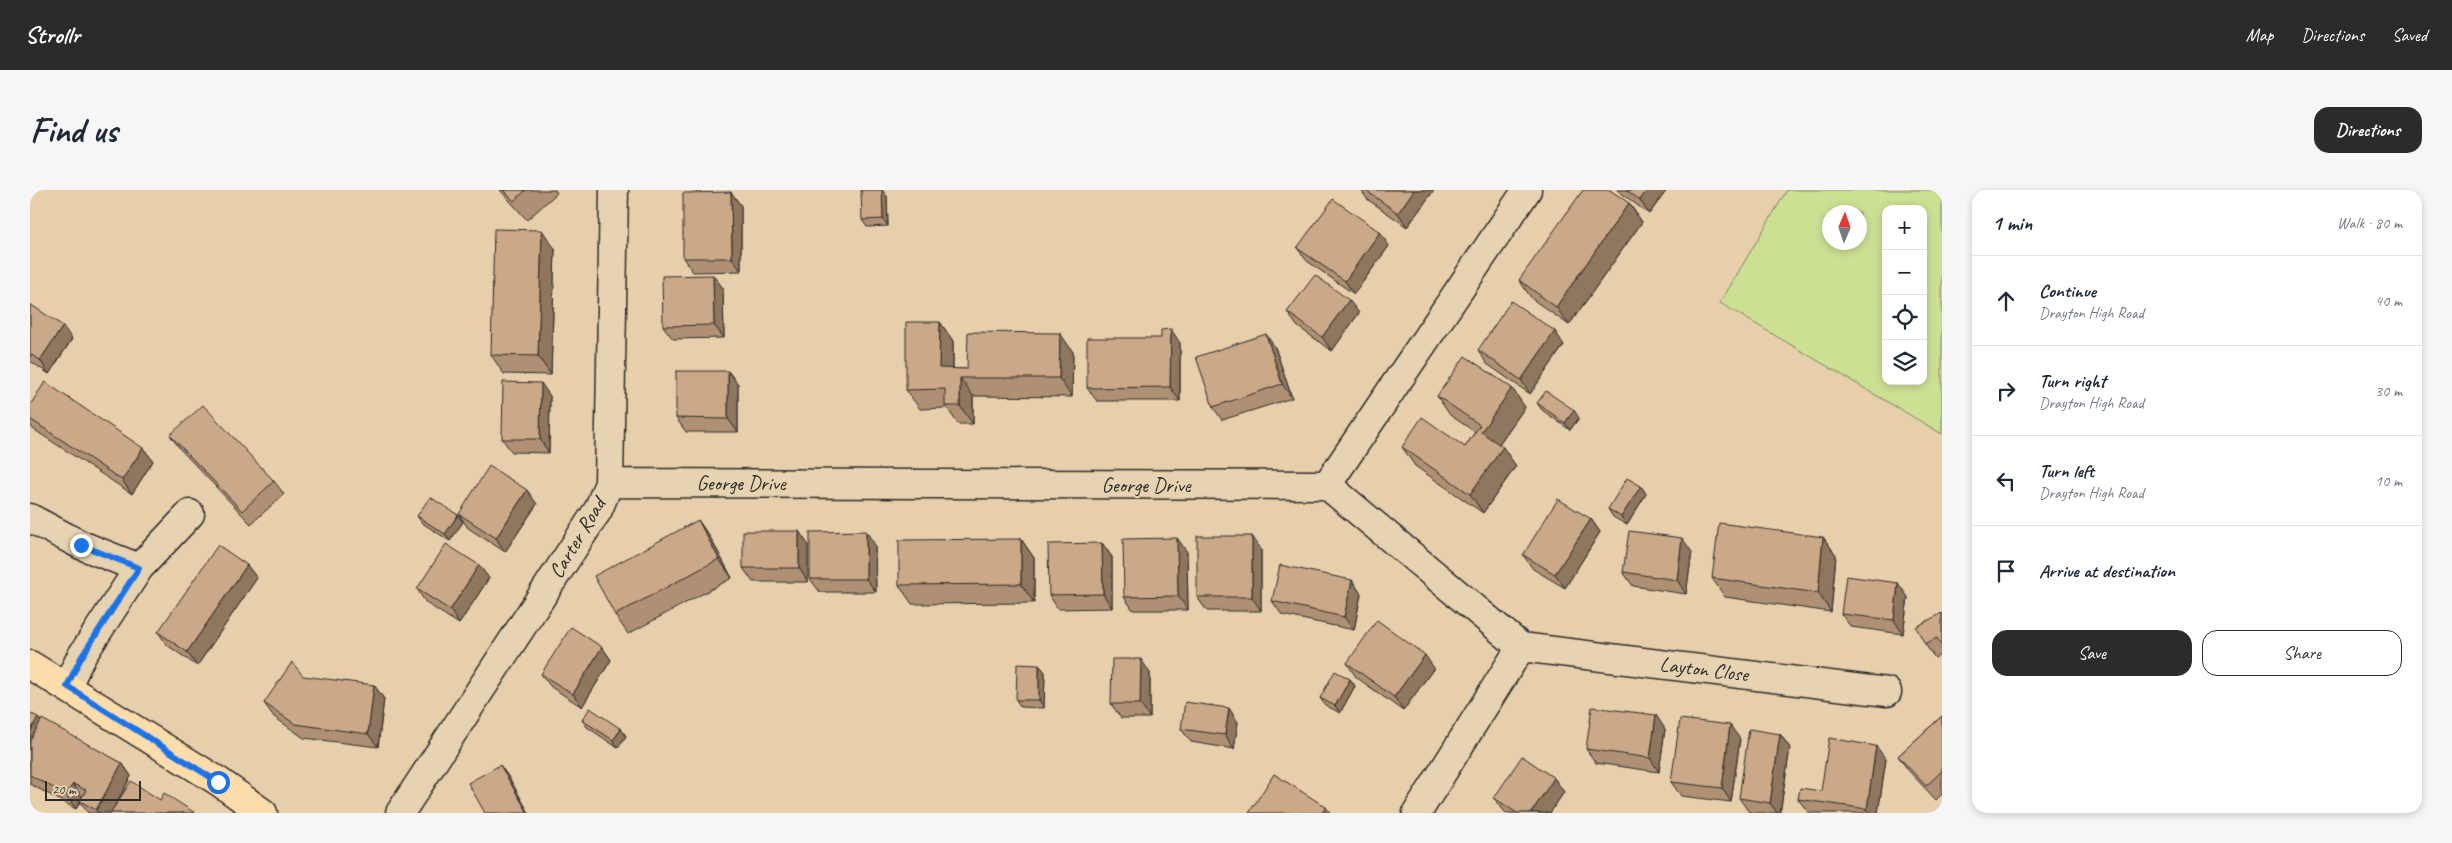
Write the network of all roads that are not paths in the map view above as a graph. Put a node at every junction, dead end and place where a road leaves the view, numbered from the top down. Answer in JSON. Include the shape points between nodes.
{"nodes":[{"id":1,"x":614,"y":190,"type":"edge"},
{"id":2,"x":1527,"y":190,"type":"edge"},
{"id":3,"x":609,"y":483,"type":"junction"},
{"id":4,"x":1327,"y":485,"type":"junction"},
{"id":5,"x":190,"y":514,"type":"dead end"},
{"id":6,"x":30,"y":518,"type":"edge"},
{"id":7,"x":139,"y":568,"type":"junction"},
{"id":8,"x":1521,"y":646,"type":"junction"},
{"id":9,"x":30,"y":665,"type":"edge"},
{"id":10,"x":67,"y":686,"type":"junction"},
{"id":11,"x":1888,"y":692,"type":"dead end"},
{"id":12,"x":263,"y":813,"type":"edge"},
{"id":13,"x":400,"y":813,"type":"edge"},
{"id":14,"x":1417,"y":813,"type":"edge"}],
"edges":[{"from":1,"to":3,"type":"street","name":"Carter Road"},
{"from":2,"to":4,"type":"street"},
{"from":3,"to":4,"type":"street","name":"George Drive"},
{"from":3,"to":13,"type":"street","name":"Carter Road","via":[[598,510]]},
{"from":4,"to":8,"type":"street"},
{"from":5,"to":7,"type":"street"},
{"from":6,"to":7,"type":"street","via":[[81,545]]},
{"from":7,"to":10,"type":"street","via":[[86,649]]},
{"from":8,"to":11,"type":"street","name":"Layton Close"},
{"from":8,"to":14,"type":"street"},
{"from":9,"to":10,"type":"main road"},
{"from":10,"to":12,"type":"main road"}]}
